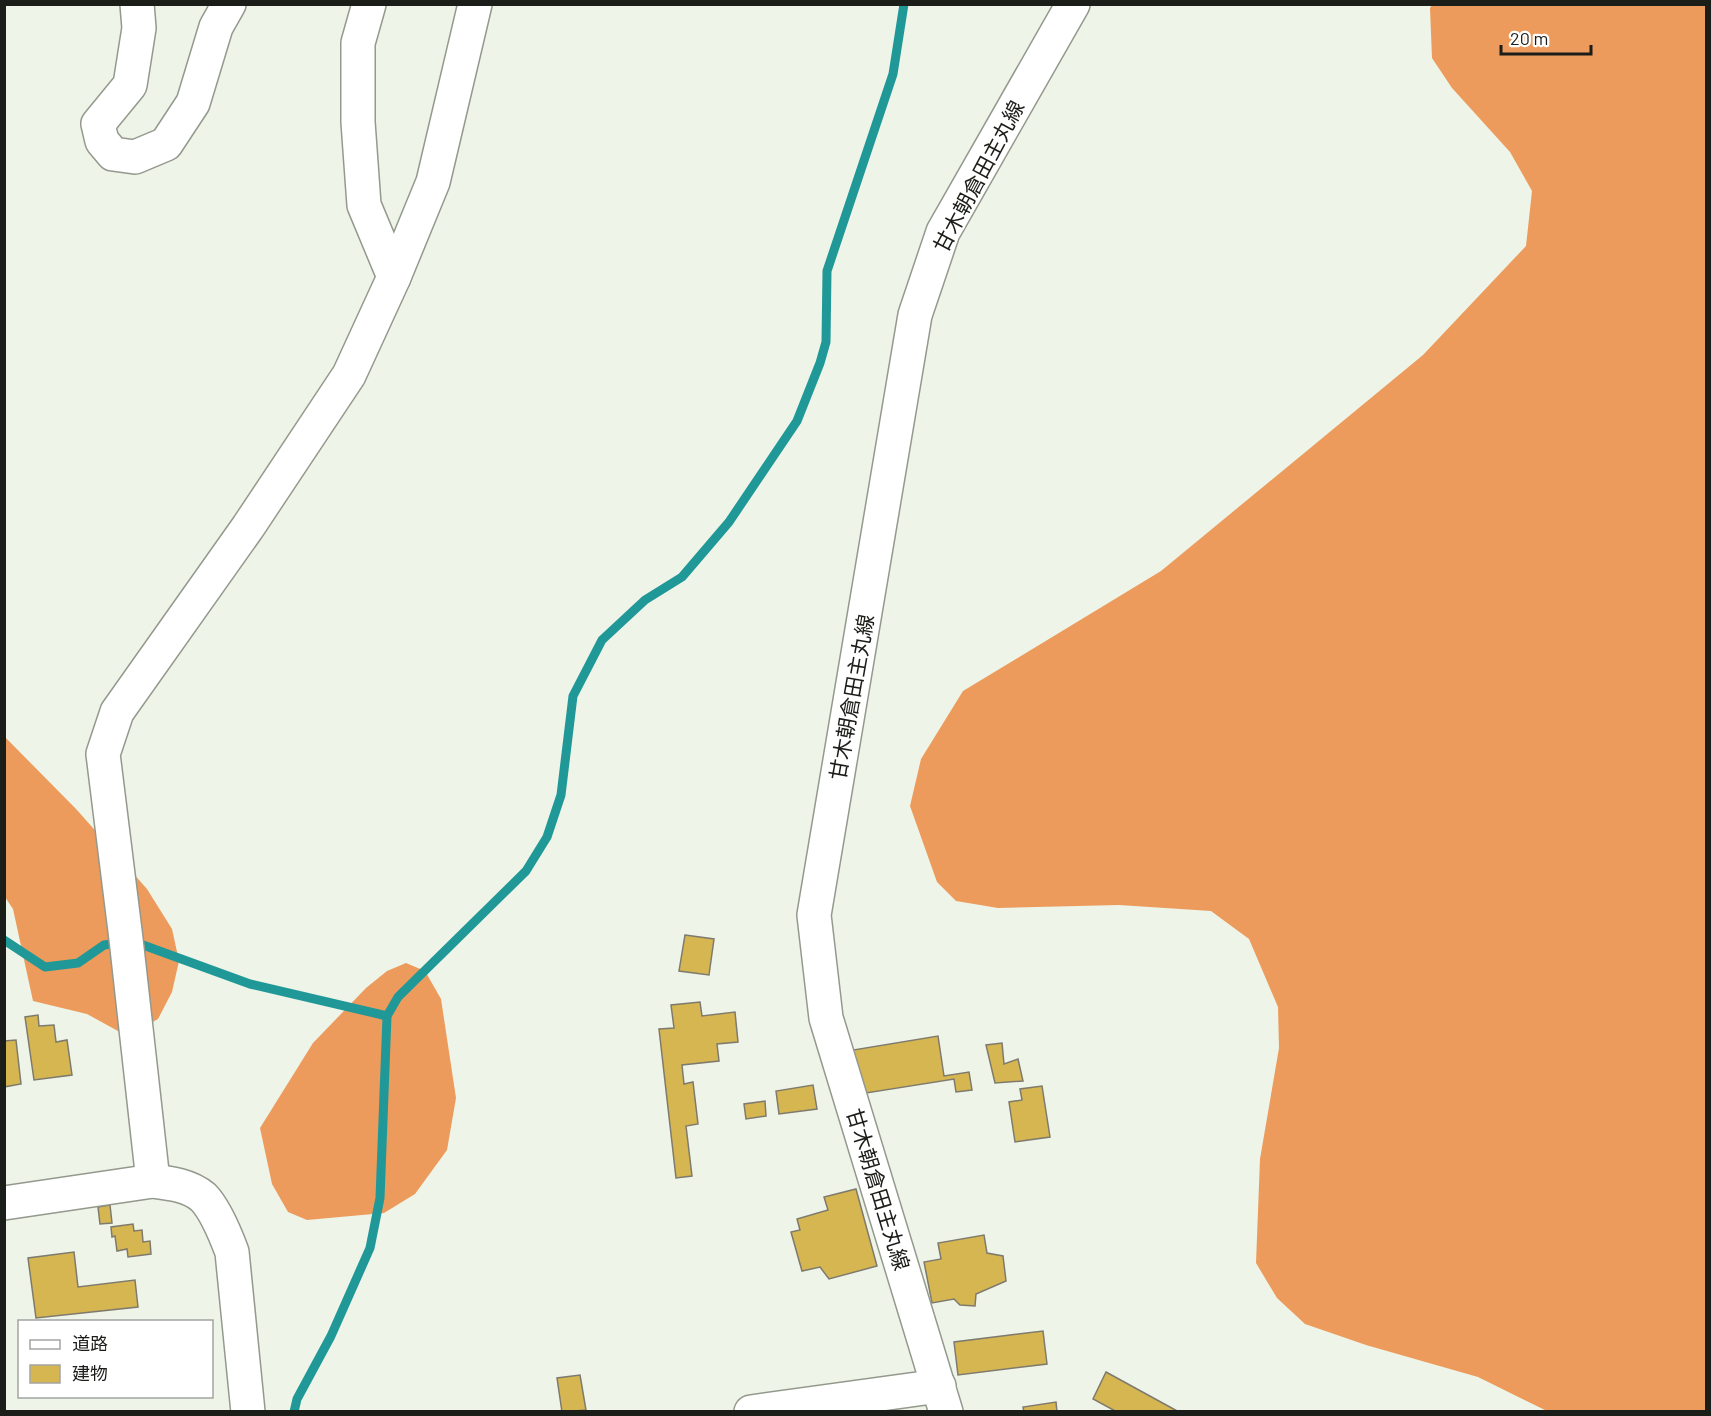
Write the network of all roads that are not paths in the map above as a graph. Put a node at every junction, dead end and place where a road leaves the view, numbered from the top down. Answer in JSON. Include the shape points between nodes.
{"nodes":[{"id":1,"x":137,"y":4,"type":"edge"},
{"id":2,"x":229,"y":4,"type":"edge"},
{"id":3,"x":369,"y":4,"type":"edge"},
{"id":4,"x":475,"y":4,"type":"edge"},
{"id":5,"x":1073,"y":4,"type":"edge"},
{"id":6,"x":394,"y":277,"type":"junction"},
{"id":7,"x":153,"y":1181,"type":"junction"},
{"id":8,"x":4,"y":1203,"type":"edge"},
{"id":9,"x":942,"y":1399,"type":"edge"},
{"id":10,"x":248,"y":1412,"type":"edge"},
{"id":11,"x":751,"y":1412,"type":"edge"}],
"edges":[{"from":1,"to":2,"type":"street","via":[[140,28],[130,85],[98,124],[102,141],[113,154],[135,157],[166,144],[193,103],[216,27]]},
{"from":3,"to":6,"type":"street","via":[[358,43],[364,205]]},
{"from":4,"to":6,"type":"street","via":[[433,182]]},
{"from":5,"to":9,"type":"street","name":"甘木朝倉田主丸線","via":[[943,232],[915,315],[814,915],[826,1018]]},
{"from":6,"to":7,"type":"street","via":[[349,375],[117,712],[103,754]]},
{"from":7,"to":8,"type":"street"},
{"from":7,"to":10,"type":"street","via":[[176,1184],[202,1197],[223,1228],[232,1252]]},
{"from":9,"to":11,"type":"street"}]}
